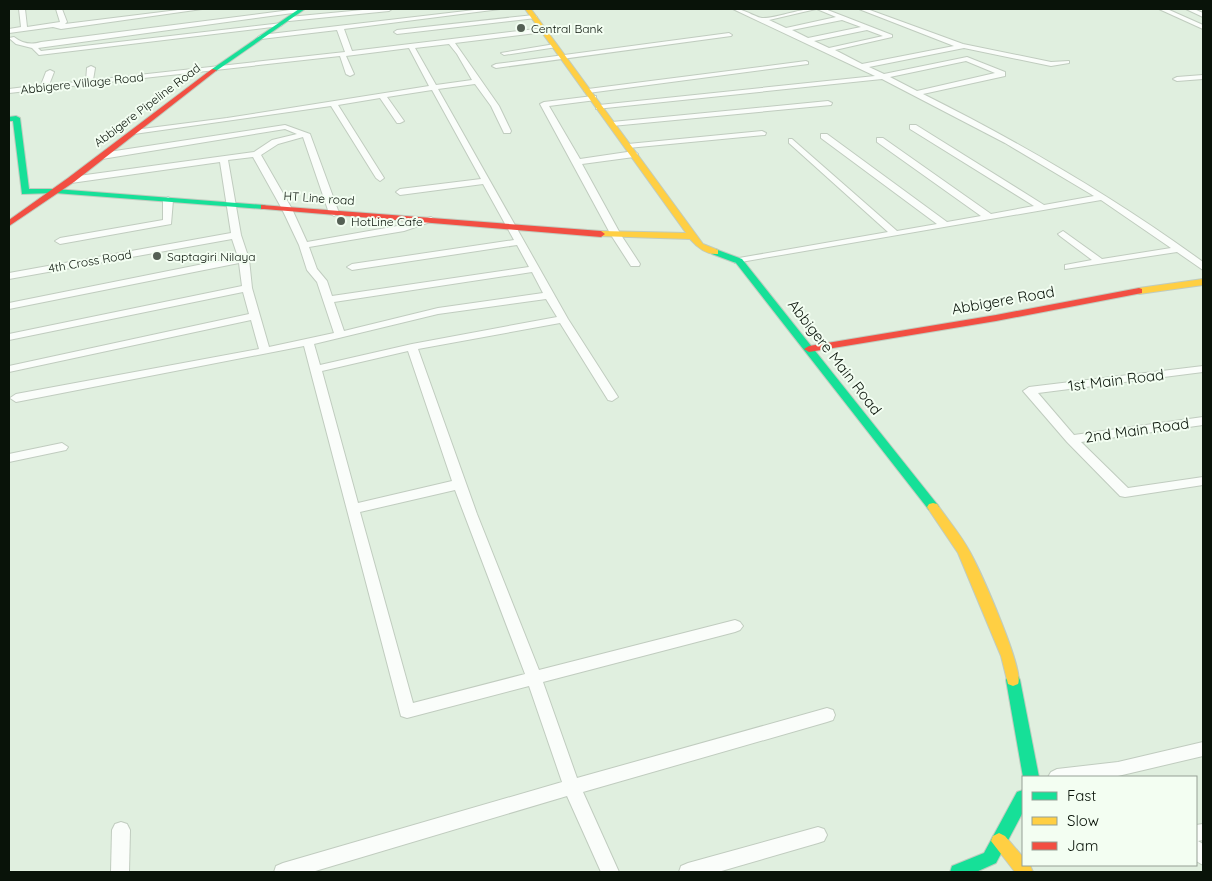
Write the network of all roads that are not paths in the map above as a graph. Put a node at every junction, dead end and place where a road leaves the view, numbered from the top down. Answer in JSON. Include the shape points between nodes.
{"nodes":[{"id":1,"x":22,"y":9,"type":"edge"},
{"id":2,"x":59,"y":9,"type":"edge"},
{"id":3,"x":199,"y":9,"type":"edge"},
{"id":4,"x":389,"y":9,"type":"edge"},
{"id":5,"x":497,"y":9,"type":"edge"},
{"id":6,"x":740,"y":9,"type":"edge"},
{"id":7,"x":813,"y":9,"type":"edge"},
{"id":8,"x":820,"y":9,"type":"edge"},
{"id":9,"x":862,"y":9,"type":"edge"},
{"id":10,"x":1162,"y":9,"type":"edge"},
{"id":11,"x":1189,"y":9,"type":"edge"},
{"id":12,"x":300,"y":10,"type":"edge"},
{"id":13,"x":365,"y":11,"type":"junction"},
{"id":14,"x":477,"y":11,"type":"junction"},
{"id":15,"x":151,"y":12,"type":"edge"},
{"id":16,"x":531,"y":13,"type":"edge"},
{"id":17,"x":1203,"y":15,"type":"edge"},
{"id":18,"x":842,"y":18,"type":"junction"},
{"id":19,"x":762,"y":20,"type":"junction"},
{"id":20,"x":283,"y":22,"type":"junction"},
{"id":21,"x":487,"y":22,"type":"junction"},
{"id":22,"x":373,"y":24,"type":"junction"},
{"id":23,"x":880,"y":25,"type":"dead end"},
{"id":24,"x":56,"y":26,"type":"junction"},
{"id":25,"x":1203,"y":27,"type":"edge"},
{"id":26,"x":340,"y":28,"type":"junction"},
{"id":27,"x":867,"y":28,"type":"junction"},
{"id":28,"x":24,"y":29,"type":"junction"},
{"id":29,"x":70,"y":30,"type":"dead end"},
{"id":30,"x":544,"y":30,"type":"junction"},
{"id":31,"x":785,"y":30,"type":"junction"},
{"id":32,"x":397,"y":32,"type":"dead end"},
{"id":33,"x":729,"y":35,"type":"dead end"},
{"id":34,"x":10,"y":36,"type":"edge"},
{"id":35,"x":262,"y":37,"type":"junction"},
{"id":36,"x":808,"y":40,"type":"junction"},
{"id":37,"x":450,"y":42,"type":"junction"},
{"id":38,"x":411,"y":46,"type":"junction"},
{"id":39,"x":555,"y":46,"type":"junction"},
{"id":40,"x":964,"y":46,"type":"junction"},
{"id":41,"x":34,"y":47,"type":"junction"},
{"id":42,"x":827,"y":50,"type":"junction"},
{"id":43,"x":345,"y":52,"type":"junction"},
{"id":44,"x":504,"y":53,"type":"dead end"},
{"id":45,"x":564,"y":58,"type":"junction"},
{"id":46,"x":1067,"y":62,"type":"dead end"},
{"id":47,"x":806,"y":63,"type":"dead end"},
{"id":48,"x":496,"y":66,"type":"dead end"},
{"id":49,"x":861,"y":66,"type":"junction"},
{"id":50,"x":91,"y":68,"type":"dead end"},
{"id":51,"x":215,"y":70,"type":"junction"},
{"id":52,"x":50,"y":72,"type":"dead end"},
{"id":53,"x":350,"y":74,"type":"dead end"},
{"id":54,"x":882,"y":77,"type":"junction"},
{"id":55,"x":1203,"y":77,"type":"edge"},
{"id":56,"x":1177,"y":79,"type":"dead end"},
{"id":57,"x":88,"y":82,"type":"junction"},
{"id":58,"x":477,"y":82,"type":"junction"},
{"id":59,"x":44,"y":87,"type":"junction"},
{"id":60,"x":434,"y":88,"type":"junction"},
{"id":61,"x":9,"y":90,"type":"edge"},
{"id":62,"x":916,"y":93,"type":"junction"},
{"id":63,"x":383,"y":96,"type":"junction"},
{"id":64,"x":594,"y":99,"type":"junction"},
{"id":65,"x":828,"y":102,"type":"dead end"},
{"id":66,"x":723,"y":103,"type":"junction"},
{"id":67,"x":334,"y":105,"type":"junction"},
{"id":68,"x":9,"y":119,"type":"edge"},
{"id":69,"x":400,"y":121,"type":"dead end"},
{"id":70,"x":612,"y":124,"type":"junction"},
{"id":71,"x":913,"y":127,"type":"dead end"},
{"id":72,"x":507,"y":131,"type":"dead end"},
{"id":73,"x":134,"y":132,"type":"junction"},
{"id":74,"x":762,"y":132,"type":"dead end"},
{"id":75,"x":306,"y":134,"type":"junction"},
{"id":76,"x":824,"y":136,"type":"dead end"},
{"id":77,"x":792,"y":140,"type":"dead end"},
{"id":78,"x":880,"y":140,"type":"dead end"},
{"id":79,"x":631,"y":150,"type":"junction"},
{"id":80,"x":256,"y":154,"type":"junction"},
{"id":81,"x":102,"y":156,"type":"junction"},
{"id":82,"x":224,"y":159,"type":"junction"},
{"id":83,"x":576,"y":162,"type":"junction"},
{"id":84,"x":380,"y":178,"type":"dead end"},
{"id":85,"x":71,"y":180,"type":"junction"},
{"id":86,"x":486,"y":180,"type":"junction"},
{"id":87,"x":55,"y":191,"type":"junction"},
{"id":88,"x":400,"y":192,"type":"dead end"},
{"id":89,"x":1103,"y":196,"type":"junction"},
{"id":90,"x":168,"y":200,"type":"junction"},
{"id":91,"x":232,"y":205,"type":"junction"},
{"id":92,"x":1043,"y":208,"type":"junction"},
{"id":93,"x":286,"y":209,"type":"junction"},
{"id":94,"x":334,"y":213,"type":"junction"},
{"id":95,"x":989,"y":216,"type":"junction"},
{"id":96,"x":431,"y":220,"type":"junction"},
{"id":97,"x":9,"y":224,"type":"edge"},
{"id":98,"x":944,"y":225,"type":"junction"},
{"id":99,"x":510,"y":227,"type":"junction"},
{"id":100,"x":894,"y":234,"type":"junction"},
{"id":101,"x":1063,"y":234,"type":"dead end"},
{"id":102,"x":236,"y":235,"type":"junction"},
{"id":103,"x":616,"y":235,"type":"junction"},
{"id":104,"x":693,"y":236,"type":"junction"},
{"id":105,"x":60,"y":241,"type":"dead end"},
{"id":106,"x":519,"y":242,"type":"junction"},
{"id":107,"x":304,"y":246,"type":"junction"},
{"id":108,"x":1180,"y":249,"type":"junction"},
{"id":109,"x":244,"y":258,"type":"junction"},
{"id":110,"x":739,"y":261,"type":"junction"},
{"id":111,"x":1100,"y":262,"type":"junction"},
{"id":112,"x":635,"y":264,"type":"dead end"},
{"id":113,"x":352,"y":267,"type":"dead end"},
{"id":114,"x":1069,"y":267,"type":"dead end"},
{"id":115,"x":1203,"y":267,"type":"edge"},
{"id":116,"x":534,"y":269,"type":"junction"},
{"id":117,"x":9,"y":276,"type":"edge"},
{"id":118,"x":1203,"y":282,"type":"edge"},
{"id":119,"x":248,"y":288,"type":"junction"},
{"id":120,"x":549,"y":295,"type":"junction"},
{"id":121,"x":329,"y":300,"type":"junction"},
{"id":122,"x":9,"y":306,"type":"edge"},
{"id":123,"x":254,"y":316,"type":"junction"},
{"id":124,"x":563,"y":319,"type":"junction"},
{"id":125,"x":340,"y":335,"type":"junction"},
{"id":126,"x":9,"y":337,"type":"edge"},
{"id":127,"x":308,"y":342,"type":"junction"},
{"id":128,"x":412,"y":347,"type":"junction"},
{"id":129,"x":809,"y":349,"type":"junction"},
{"id":130,"x":265,"y":351,"type":"junction"},
{"id":131,"x":9,"y":369,"type":"edge"},
{"id":132,"x":316,"y":369,"type":"junction"},
{"id":133,"x":1203,"y":369,"type":"edge"},
{"id":134,"x":612,"y":397,"type":"dead end"},
{"id":135,"x":16,"y":398,"type":"dead end"},
{"id":136,"x":1203,"y":420,"type":"edge"},
{"id":137,"x":1071,"y":439,"type":"junction"},
{"id":138,"x":62,"y":447,"type":"dead end"},
{"id":139,"x":9,"y":458,"type":"edge"},
{"id":140,"x":1203,"y":481,"type":"edge"},
{"id":141,"x":460,"y":484,"type":"junction"},
{"id":142,"x":352,"y":509,"type":"junction"},
{"id":143,"x":735,"y":626,"type":"dead end"},
{"id":144,"x":534,"y":678,"type":"junction"},
{"id":145,"x":827,"y":715,"type":"dead end"},
{"id":146,"x":1203,"y":748,"type":"edge"},
{"id":147,"x":1122,"y":773,"type":"edge"},
{"id":148,"x":1031,"y":776,"type":"edge"},
{"id":149,"x":1073,"y":776,"type":"edge"},
{"id":150,"x":572,"y":787,"type":"junction"},
{"id":151,"x":1022,"y":799,"type":"edge"},
{"id":152,"x":121,"y":830,"type":"dead end"},
{"id":153,"x":818,"y":835,"type":"dead end"},
{"id":154,"x":999,"y":841,"type":"junction"},
{"id":155,"x":120,"y":872,"type":"edge"},
{"id":156,"x":283,"y":872,"type":"edge"},
{"id":157,"x":610,"y":872,"type":"edge"},
{"id":158,"x":688,"y":872,"type":"edge"},
{"id":159,"x":958,"y":872,"type":"edge"},
{"id":160,"x":1025,"y":872,"type":"edge"}],
"edges":[{"from":1,"to":28,"type":"street"},
{"from":2,"to":24,"type":"street","via":[[64,22]]},
{"from":3,"to":15,"type":"street"},
{"from":4,"to":13,"type":"street"},
{"from":5,"to":14,"type":"street"},
{"from":6,"to":19,"type":"street"},
{"from":7,"to":19,"type":"street"},
{"from":8,"to":18,"type":"street"},
{"from":9,"to":40,"type":"street"},
{"from":10,"to":25,"type":"street"},
{"from":11,"to":17,"type":"street"},
{"from":12,"to":20,"type":"street","name":"Abbigere Pipeline Road"},
{"from":12,"to":41,"type":"street"},
{"from":13,"to":20,"type":"street"},
{"from":13,"to":22,"type":"street"},
{"from":14,"to":21,"type":"street"},
{"from":14,"to":22,"type":"street"},
{"from":15,"to":24,"type":"street"},
{"from":16,"to":21,"type":"street"},
{"from":16,"to":30,"type":"street"},
{"from":18,"to":27,"type":"street"},
{"from":18,"to":31,"type":"street"},
{"from":19,"to":31,"type":"street"},
{"from":20,"to":35,"type":"street","name":"Abbigere Pipeline Road"},
{"from":20,"to":41,"type":"street","via":[[40,53]]},
{"from":21,"to":32,"type":"street"},
{"from":22,"to":26,"type":"street"},
{"from":23,"to":27,"type":"street"},
{"from":24,"to":28,"type":"street"},
{"from":26,"to":35,"type":"street"},
{"from":26,"to":43,"type":"street"},
{"from":27,"to":36,"type":"street"},
{"from":27,"to":42,"type":"street","via":[[890,36]]},
{"from":28,"to":34,"type":"street"},
{"from":29,"to":34,"type":"street"},
{"from":30,"to":37,"type":"street","name":"Abbigere Village Road"},
{"from":30,"to":39,"type":"street"},
{"from":31,"to":36,"type":"street"},
{"from":33,"to":45,"type":"street"},
{"from":34,"to":41,"type":"street","via":[[18,44]]},
{"from":35,"to":51,"type":"street","name":"Abbigere Pipeline Road"},
{"from":36,"to":42,"type":"street"},
{"from":37,"to":38,"type":"street","name":"Abbigere Village Road"},
{"from":37,"to":58,"type":"street"},
{"from":38,"to":43,"type":"street","name":"Abbigere Village Road"},
{"from":38,"to":60,"type":"street"},
{"from":39,"to":44,"type":"street"},
{"from":39,"to":45,"type":"street"},
{"from":40,"to":46,"type":"street","via":[[1051,64]]},
{"from":40,"to":49,"type":"street"},
{"from":42,"to":49,"type":"street"},
{"from":43,"to":51,"type":"street","name":"Abbigere Village Road","via":[[284,57]]},
{"from":43,"to":53,"type":"street"},
{"from":45,"to":48,"type":"street"},
{"from":45,"to":64,"type":"street"},
{"from":47,"to":64,"type":"street"},
{"from":49,"to":54,"type":"street"},
{"from":50,"to":57,"type":"street"},
{"from":51,"to":57,"type":"street","name":"Abbigere Village Road"},
{"from":51,"to":73,"type":"street","name":"Abbigere Pipeline Road"},
{"from":52,"to":59,"type":"street"},
{"from":54,"to":62,"type":"street"},
{"from":54,"to":62,"type":"street","via":[[967,59],[1002,74]]},
{"from":54,"to":66,"type":"street"},
{"from":55,"to":56,"type":"street"},
{"from":57,"to":59,"type":"street","name":"Abbigere Village Road"},
{"from":58,"to":60,"type":"street"},
{"from":58,"to":72,"type":"street","via":[[495,106]]},
{"from":59,"to":61,"type":"street","name":"Abbigere Village Road"},
{"from":60,"to":63,"type":"street"},
{"from":60,"to":86,"type":"street"},
{"from":62,"to":89,"type":"street"},
{"from":63,"to":67,"type":"street"},
{"from":63,"to":69,"type":"street"},
{"from":64,"to":66,"type":"street"},
{"from":64,"to":70,"type":"street"},
{"from":64,"to":83,"type":"street","via":[[544,104]]},
{"from":65,"to":66,"type":"street"},
{"from":66,"to":70,"type":"street"},
{"from":67,"to":73,"type":"street"},
{"from":67,"to":84,"type":"street"},
{"from":68,"to":87,"type":"street","name":"HT Line road","via":[[16,118],[25,192]]},
{"from":70,"to":79,"type":"street"},
{"from":71,"to":92,"type":"street"},
{"from":73,"to":81,"type":"street","name":"Abbigere Pipeline Road"},
{"from":74,"to":79,"type":"street"},
{"from":75,"to":80,"type":"street","via":[[275,142]]},
{"from":75,"to":81,"type":"street","via":[[285,127]]},
{"from":75,"to":94,"type":"street"},
{"from":76,"to":98,"type":"street"},
{"from":77,"to":100,"type":"street"},
{"from":78,"to":95,"type":"street"},
{"from":79,"to":83,"type":"street"},
{"from":79,"to":104,"type":"street"},
{"from":80,"to":82,"type":"street"},
{"from":80,"to":93,"type":"street"},
{"from":81,"to":85,"type":"street","name":"Abbigere Pipeline Road"},
{"from":82,"to":85,"type":"street"},
{"from":82,"to":91,"type":"street"},
{"from":83,"to":103,"type":"street"},
{"from":85,"to":87,"type":"street","name":"Abbigere Pipeline Road"},
{"from":86,"to":88,"type":"street"},
{"from":86,"to":99,"type":"street"},
{"from":87,"to":90,"type":"street","name":"HT Line road"},
{"from":87,"to":97,"type":"street","name":"Abbigere Pipeline Road"},
{"from":89,"to":92,"type":"street"},
{"from":89,"to":108,"type":"street"},
{"from":90,"to":91,"type":"street","name":"HT Line road"},
{"from":90,"to":105,"type":"street","via":[[168,222]]},
{"from":91,"to":93,"type":"street","name":"HT Line road"},
{"from":91,"to":102,"type":"street"},
{"from":92,"to":95,"type":"street"},
{"from":93,"to":94,"type":"street","name":"HT Line road"},
{"from":93,"to":107,"type":"street"},
{"from":94,"to":96,"type":"street","name":"HT Line road"},
{"from":95,"to":98,"type":"street"},
{"from":96,"to":99,"type":"street","name":"HT Line road"},
{"from":96,"to":107,"type":"street"},
{"from":98,"to":100,"type":"street"},
{"from":99,"to":103,"type":"street","name":"HT Line road"},
{"from":99,"to":106,"type":"street"},
{"from":100,"to":110,"type":"street"},
{"from":101,"to":111,"type":"street"},
{"from":102,"to":109,"type":"street"},
{"from":102,"to":117,"type":"street","name":"4th Cross Road"},
{"from":103,"to":104,"type":"street","name":"HT Line road"},
{"from":103,"to":112,"type":"street"},
{"from":104,"to":110,"type":"street","via":[[700,246]]},
{"from":106,"to":113,"type":"street"},
{"from":106,"to":116,"type":"street"},
{"from":107,"to":121,"type":"street","via":[[312,270],[322,281]]},
{"from":108,"to":111,"type":"street"},
{"from":108,"to":115,"type":"street"},
{"from":109,"to":119,"type":"street"},
{"from":109,"to":122,"type":"street"},
{"from":110,"to":129,"type":"street","name":"Abbigere Main Road"},
{"from":111,"to":114,"type":"street"},
{"from":116,"to":120,"type":"street"},
{"from":116,"to":121,"type":"street"},
{"from":118,"to":129,"type":"street","name":"Abbigere Road"},
{"from":119,"to":123,"type":"street"},
{"from":119,"to":126,"type":"street"},
{"from":120,"to":124,"type":"street"},
{"from":120,"to":125,"type":"street","via":[[438,311]]},
{"from":121,"to":125,"type":"street"},
{"from":123,"to":130,"type":"street"},
{"from":123,"to":131,"type":"street"},
{"from":124,"to":128,"type":"street"},
{"from":124,"to":134,"type":"street"},
{"from":125,"to":127,"type":"street"},
{"from":127,"to":130,"type":"street"},
{"from":127,"to":132,"type":"street"},
{"from":128,"to":132,"type":"street"},
{"from":128,"to":141,"type":"street"},
{"from":129,"to":148,"type":"street","name":"Abbigere Main Road","via":[[964,552],[1008,656]]},
{"from":130,"to":135,"type":"street"},
{"from":132,"to":142,"type":"street"},
{"from":133,"to":137,"type":"street","name":"1st Main Road","via":[[1029,391]]},
{"from":136,"to":137,"type":"street","name":"2nd Main Road"},
{"from":137,"to":140,"type":"street","via":[[1125,492]]},
{"from":138,"to":139,"type":"street"},
{"from":141,"to":142,"type":"street"},
{"from":141,"to":144,"type":"street"},
{"from":142,"to":144,"type":"street","via":[[407,711]]},
{"from":143,"to":144,"type":"street"},
{"from":144,"to":150,"type":"street"},
{"from":145,"to":150,"type":"street"},
{"from":146,"to":147,"type":"street"},
{"from":147,"to":149,"type":"street"},
{"from":150,"to":156,"type":"street"},
{"from":150,"to":157,"type":"street"},
{"from":151,"to":154,"type":"street"},
{"from":152,"to":155,"type":"street"},
{"from":153,"to":158,"type":"street"},
{"from":154,"to":159,"type":"street","via":[[990,858]]},
{"from":154,"to":160,"type":"street"}]}
